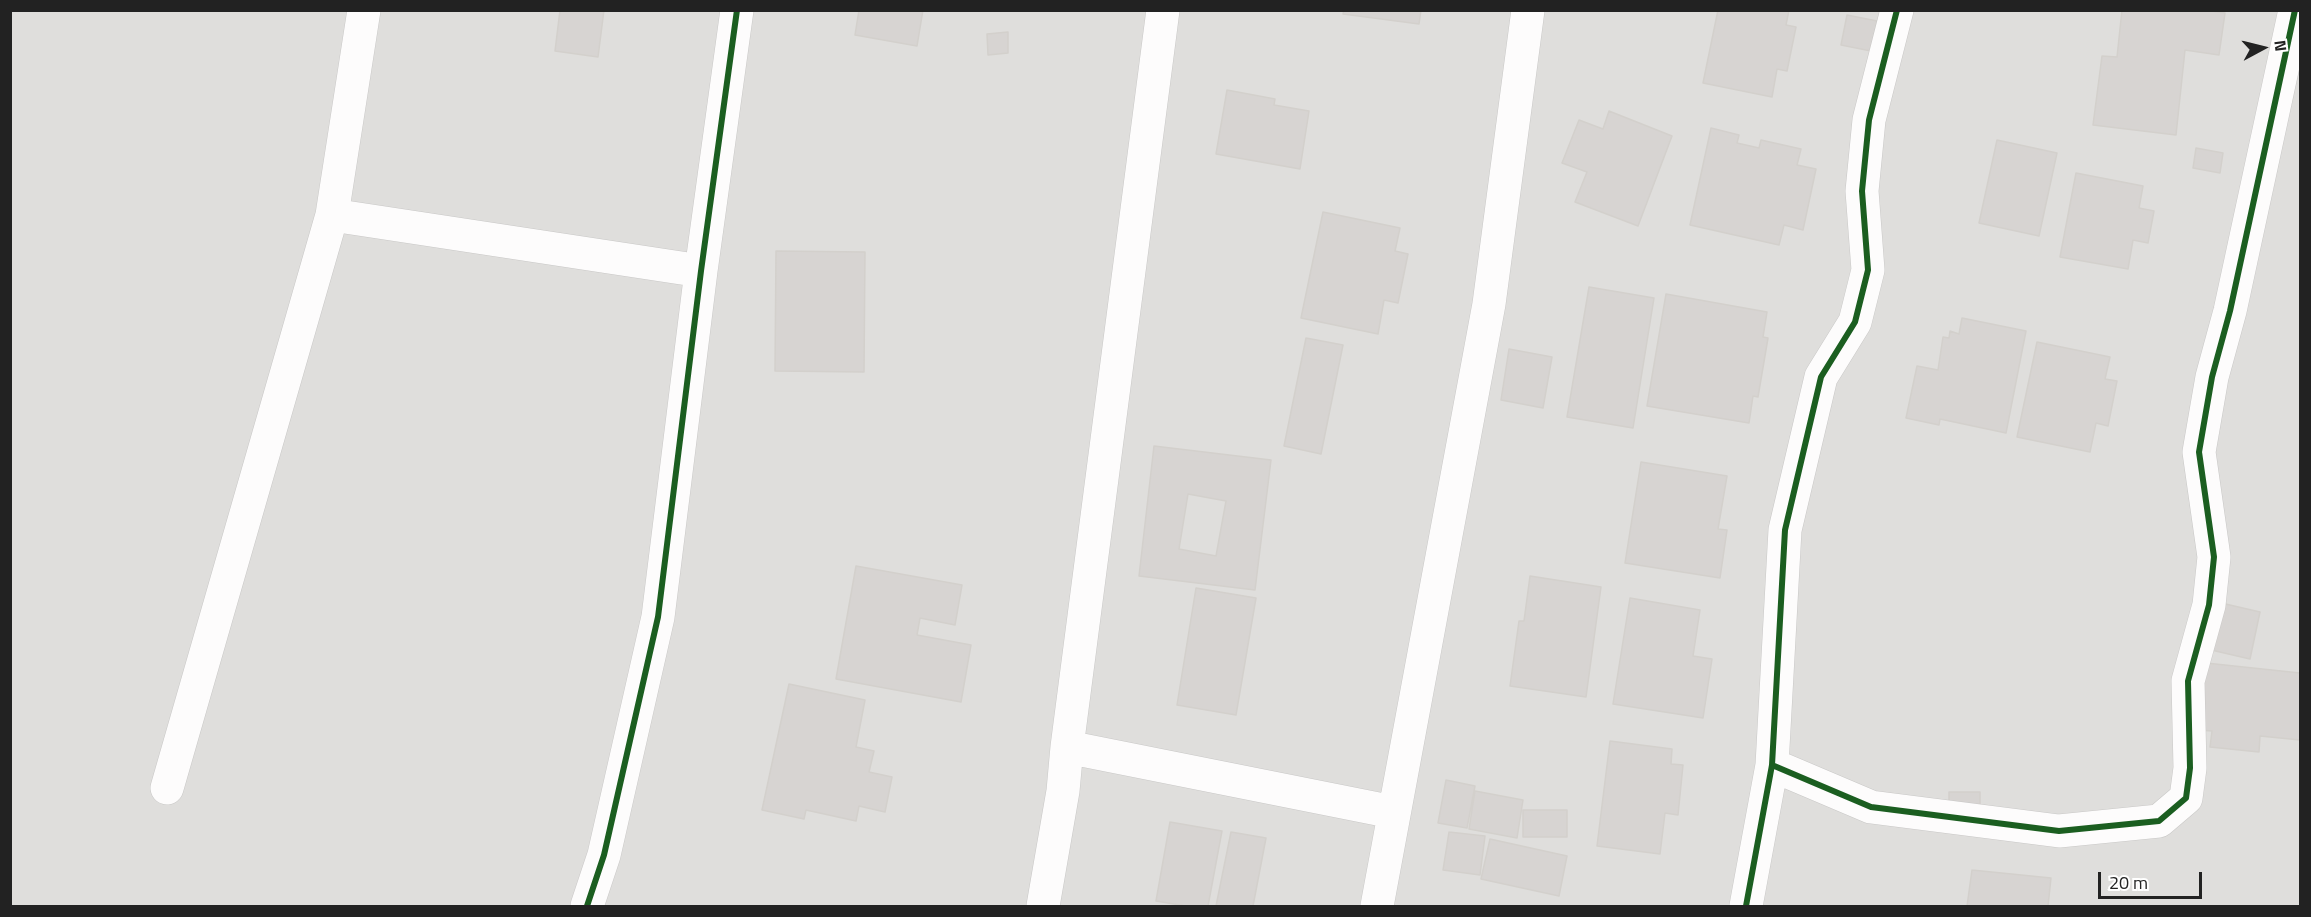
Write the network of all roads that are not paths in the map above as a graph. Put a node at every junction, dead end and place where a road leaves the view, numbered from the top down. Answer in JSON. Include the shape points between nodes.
{"nodes":[{"id":1,"x":364,"y":10,"type":"edge"},
{"id":2,"x":737,"y":10,"type":"edge"},
{"id":3,"x":1163,"y":10,"type":"edge"},
{"id":4,"x":1528,"y":10,"type":"edge"},
{"id":5,"x":1897,"y":10,"type":"edge"},
{"id":6,"x":2295,"y":10,"type":"edge"},
{"id":7,"x":332,"y":214,"type":"junction"},
{"id":8,"x":701,"y":272,"type":"junction"},
{"id":9,"x":1067,"y":747,"type":"junction"},
{"id":10,"x":1772,"y":765,"type":"junction"},
{"id":11,"x":167,"y":788,"type":"dead end"},
{"id":12,"x":1393,"y":812,"type":"junction"},
{"id":13,"x":587,"y":906,"type":"edge"},
{"id":14,"x":1043,"y":906,"type":"edge"},
{"id":15,"x":1377,"y":906,"type":"edge"},
{"id":16,"x":1746,"y":906,"type":"edge"}],
"edges":[{"from":1,"to":7,"type":"street"},
{"from":2,"to":8,"type":"street"},
{"from":3,"to":9,"type":"street"},
{"from":4,"to":12,"type":"street","via":[[1489,304]]},
{"from":5,"to":10,"type":"street","via":[[1869,120],[1862,191],[1868,270],[1855,322],[1821,377],[1785,530]]},
{"from":6,"to":10,"type":"street","via":[[2212,377],[2199,452],[2214,557],[2209,605],[2188,681],[2190,768],[2186,798],[2159,821],[2059,831],[1871,807]]},
{"from":7,"to":8,"type":"street"},
{"from":7,"to":11,"type":"street"},
{"from":8,"to":13,"type":"street","via":[[658,617],[604,855]]},
{"from":9,"to":12,"type":"street"},
{"from":9,"to":14,"type":"street"},
{"from":10,"to":16,"type":"street"},
{"from":12,"to":15,"type":"street"}]}
